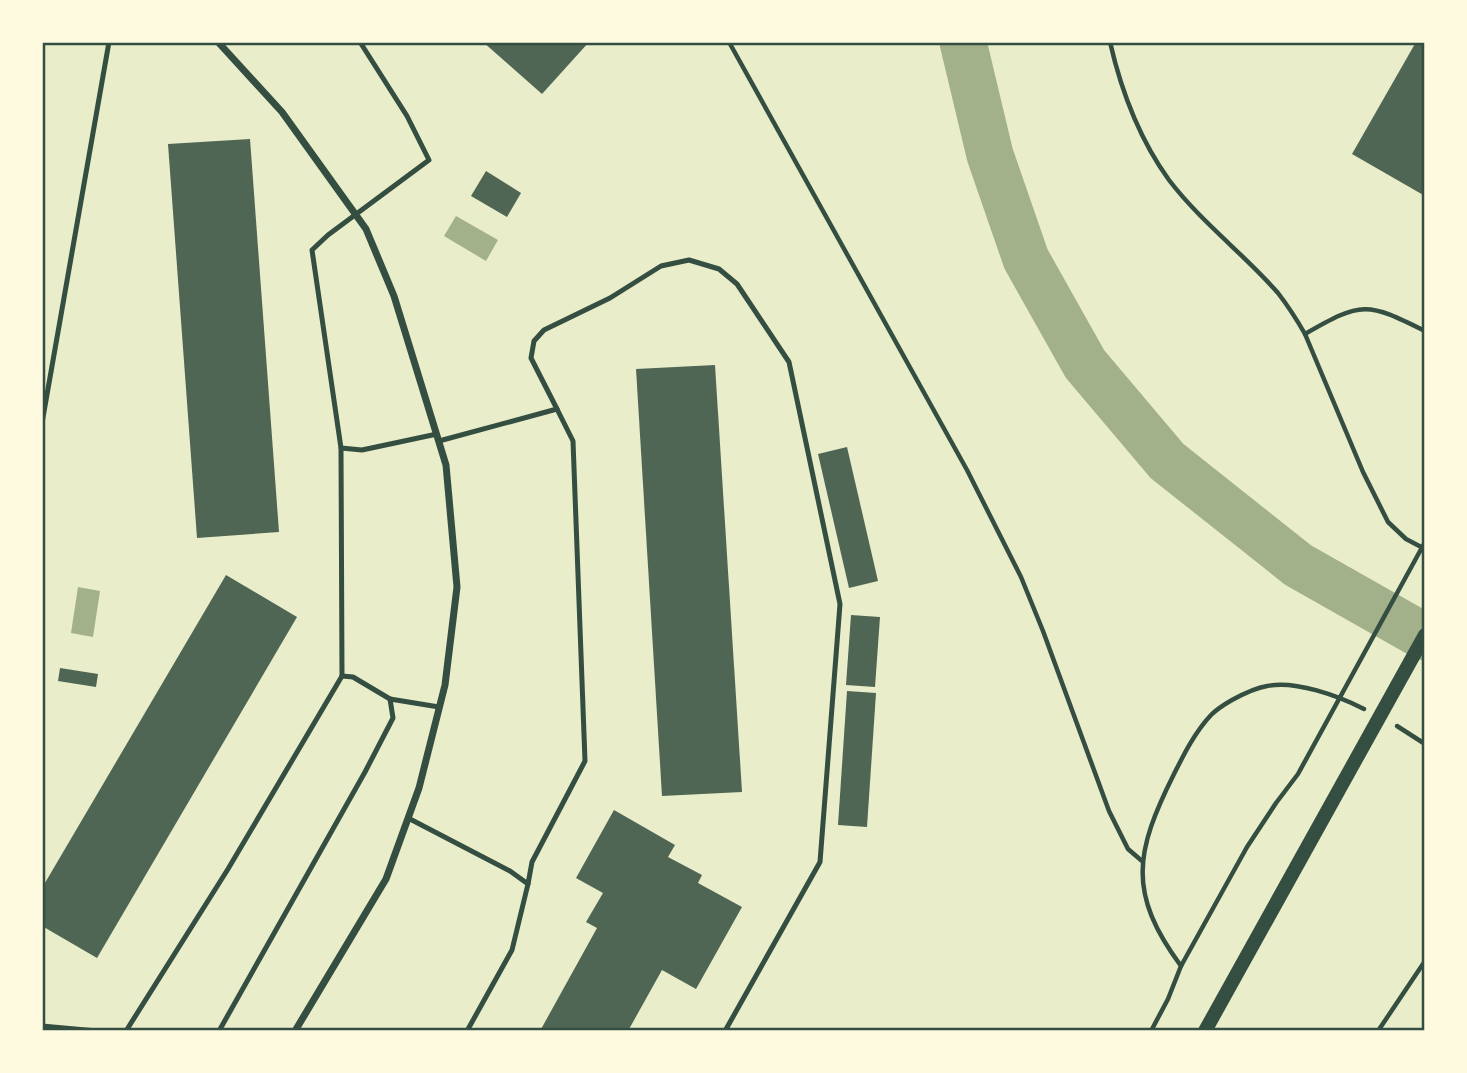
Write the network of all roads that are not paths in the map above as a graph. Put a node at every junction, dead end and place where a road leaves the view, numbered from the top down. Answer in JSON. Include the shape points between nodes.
{"nodes":[{"id":1,"x":109,"y":42,"type":"edge"},
{"id":2,"x":218,"y":42,"type":"edge"},
{"id":3,"x":360,"y":42,"type":"edge"},
{"id":4,"x":355,"y":215,"type":"junction"},
{"id":5,"x":557,"y":409,"type":"junction"},
{"id":6,"x":42,"y":423,"type":"edge"},
{"id":7,"x":438,"y":438,"type":"junction"},
{"id":8,"x":341,"y":448,"type":"junction"},
{"id":9,"x":1425,"y":635,"type":"edge"},
{"id":10,"x":342,"y":676,"type":"junction"},
{"id":11,"x":390,"y":699,"type":"junction"},
{"id":12,"x":439,"y":708,"type":"junction"},
{"id":13,"x":408,"y":818,"type":"junction"},
{"id":14,"x":528,"y":884,"type":"junction"},
{"id":15,"x":42,"y":1026,"type":"edge"},
{"id":16,"x":97,"y":1031,"type":"edge"},
{"id":17,"x":126,"y":1031,"type":"edge"},
{"id":18,"x":219,"y":1031,"type":"edge"},
{"id":19,"x":295,"y":1031,"type":"edge"},
{"id":20,"x":467,"y":1031,"type":"edge"},
{"id":21,"x":725,"y":1031,"type":"edge"},
{"id":22,"x":1205,"y":1031,"type":"edge"}],
"edges":[{"from":1,"to":6,"type":"lane"},
{"from":2,"to":4,"type":"street","via":[[282,112]]},
{"from":3,"to":4,"type":"lane","via":[[429,160]]},
{"from":4,"to":7,"type":"street","via":[[366,229],[394,296]]},
{"from":4,"to":8,"type":"lane","via":[[312,250]]},
{"from":5,"to":7,"type":"lane"},
{"from":5,"to":14,"type":"lane","via":[[573,441],[585,761],[532,862]]},
{"from":5,"to":21,"type":"lane","via":[[531,358],[534,341],[544,330],[610,298],[661,266],[689,260],[719,269],[737,284],[789,362],[840,604],[820,862]]},
{"from":7,"to":8,"type":"lane","via":[[362,450]]},
{"from":7,"to":12,"type":"street","via":[[446,465],[457,587]]},
{"from":8,"to":10,"type":"lane"},
{"from":9,"to":22,"type":"main road"},
{"from":10,"to":11,"type":"lane","via":[[353,677]]},
{"from":10,"to":17,"type":"lane"},
{"from":11,"to":12,"type":"lane"},
{"from":11,"to":18,"type":"lane","via":[[393,718]]},
{"from":12,"to":13,"type":"street"},
{"from":13,"to":14,"type":"lane"},
{"from":13,"to":19,"type":"street","via":[[386,879]]},
{"from":14,"to":20,"type":"lane","via":[[512,950]]},
{"from":15,"to":16,"type":"lane"}]}
